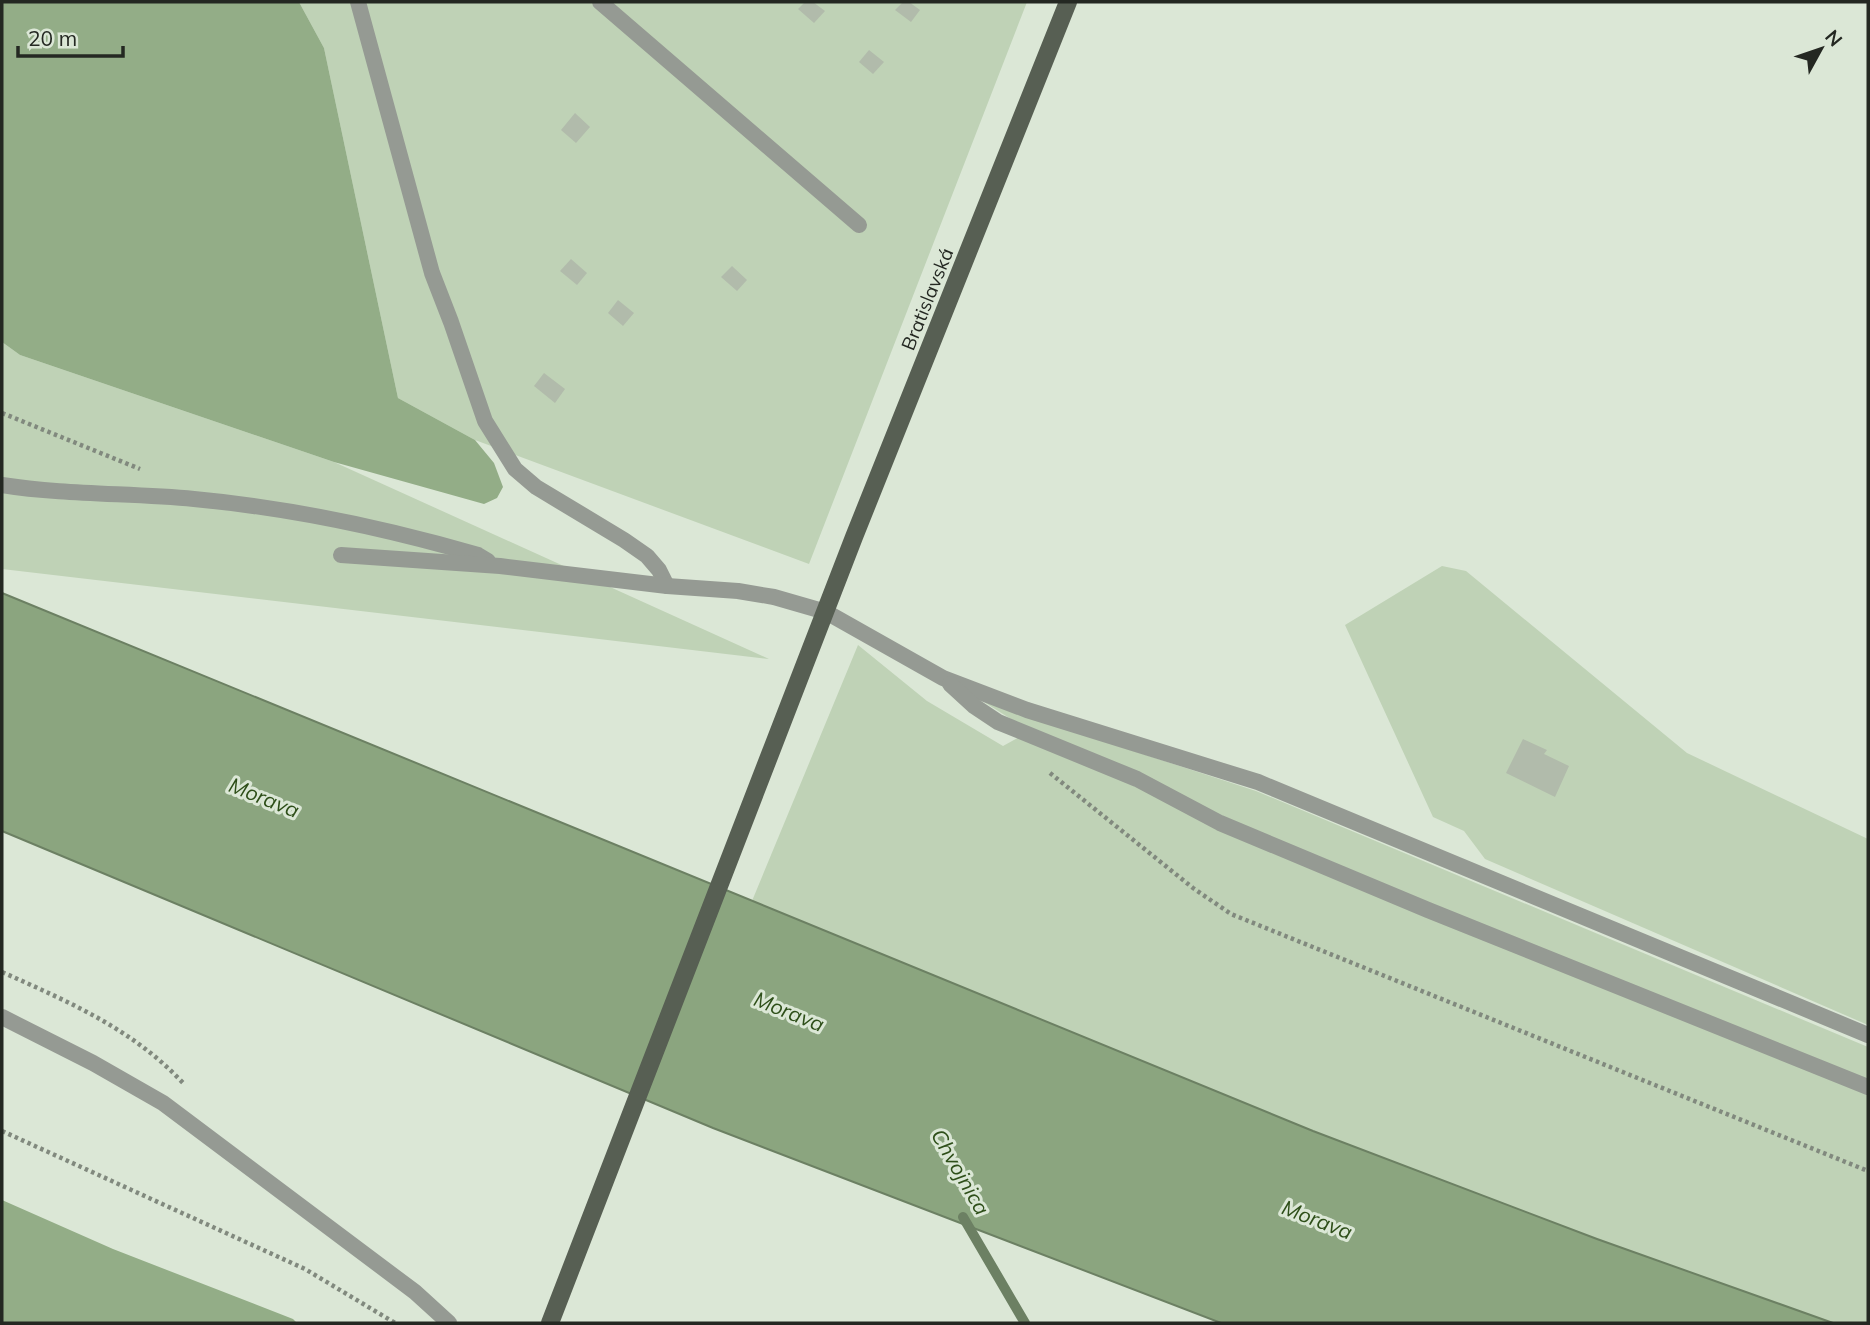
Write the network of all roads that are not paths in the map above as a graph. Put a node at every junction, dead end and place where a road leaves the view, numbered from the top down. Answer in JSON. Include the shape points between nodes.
{"nodes":[{"id":1,"x":358,"y":2,"type":"edge"},
{"id":2,"x":600,"y":2,"type":"edge"},
{"id":3,"x":1068,"y":2,"type":"edge"},
{"id":4,"x":859,"y":225,"type":"dead end"},
{"id":5,"x":2,"y":485,"type":"edge"},
{"id":6,"x":341,"y":555,"type":"dead end"},
{"id":7,"x":500,"y":566,"type":"junction"},
{"id":8,"x":667,"y":586,"type":"junction"},
{"id":9,"x":827,"y":611,"type":"junction"},
{"id":10,"x":943,"y":678,"type":"junction"},
{"id":11,"x":2,"y":1017,"type":"edge"},
{"id":12,"x":1868,"y":1035,"type":"edge"},
{"id":13,"x":1868,"y":1087,"type":"edge"},
{"id":14,"x":449,"y":1323,"type":"edge"},
{"id":15,"x":550,"y":1323,"type":"edge"}],
"edges":[{"from":1,"to":8,"type":"lane","via":[[432,273],[485,421],[515,470],[647,556]]},
{"from":2,"to":4,"type":"lane"},
{"from":3,"to":9,"type":"main road","name":"Bratislavská"},
{"from":5,"to":7,"type":"lane","via":[[279,509],[397,532],[478,555]]},
{"from":6,"to":7,"type":"lane"},
{"from":7,"to":8,"type":"lane"},
{"from":8,"to":9,"type":"lane","via":[[738,591]]},
{"from":9,"to":10,"type":"lane"},
{"from":9,"to":15,"type":"main road","name":"Bratislavská"},
{"from":10,"to":12,"type":"lane","via":[[1027,710],[1258,782]]},
{"from":10,"to":13,"type":"lane","via":[[998,722],[1137,779],[1220,823]]},
{"from":11,"to":14,"type":"lane","via":[[163,1103],[415,1292]]}]}
